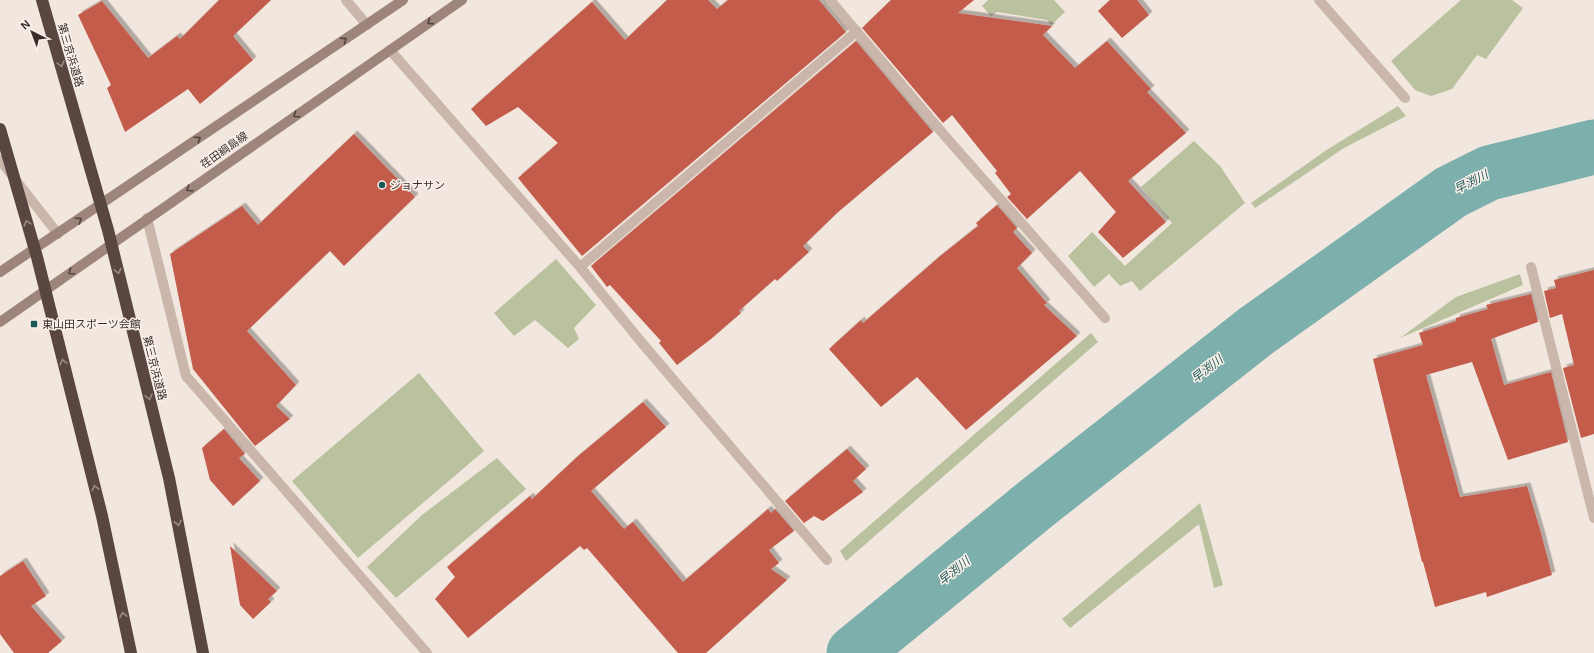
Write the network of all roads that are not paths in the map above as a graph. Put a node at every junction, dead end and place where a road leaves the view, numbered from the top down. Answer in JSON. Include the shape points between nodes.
{"nodes":[{"id":1,"x":42,"y":0,"type":"edge"},
{"id":2,"x":346,"y":0,"type":"edge"},
{"id":3,"x":403,"y":0,"type":"edge"},
{"id":4,"x":462,"y":0,"type":"edge"},
{"id":5,"x":830,"y":0,"type":"edge"},
{"id":6,"x":1318,"y":0,"type":"edge"},
{"id":7,"x":367,"y":25,"type":"junction"},
{"id":8,"x":857,"y":31,"type":"junction"},
{"id":9,"x":390,"y":50,"type":"junction"},
{"id":10,"x":1405,"y":98,"type":"dead end"},
{"id":11,"x":0,"y":128,"type":"edge"},
{"id":12,"x":0,"y":160,"type":"edge"},
{"id":13,"x":147,"y":218,"type":"junction"},
{"id":14,"x":58,"y":234,"type":"junction"},
{"id":15,"x":580,"y":267,"type":"junction"},
{"id":16,"x":1531,"y":267,"type":"dead end"},
{"id":17,"x":0,"y":272,"type":"edge"},
{"id":18,"x":1105,"y":318,"type":"dead end"},
{"id":19,"x":0,"y":322,"type":"edge"},
{"id":20,"x":1594,"y":518,"type":"edge"},
{"id":21,"x":827,"y":560,"type":"dead end"},
{"id":22,"x":132,"y":653,"type":"edge"},
{"id":23,"x":203,"y":653,"type":"edge"},
{"id":24,"x":427,"y":653,"type":"edge"}],
"edges":[{"from":1,"to":23,"type":"highway","name":"第三京浜道路","one_way":true,"via":[[122,284],[169,478]]},
{"from":2,"to":7,"type":"street"},
{"from":3,"to":7,"type":"main road"},
{"from":4,"to":9,"type":"main road","name":"荏田綱島線","one_way":true},
{"from":5,"to":8,"type":"street"},
{"from":6,"to":10,"type":"street"},
{"from":14,"to":7,"type":"main road","one_way":true},
{"from":8,"to":15,"type":"street"},
{"from":8,"to":18,"type":"street","via":[[945,136]]},
{"from":9,"to":13,"type":"main road","name":"荏田綱島線","one_way":true},
{"from":9,"to":15,"type":"street"},
{"from":22,"to":11,"type":"highway","one_way":true,"via":[[100,508],[37,257]]},
{"from":12,"to":14,"type":"street"},
{"from":13,"to":19,"type":"main road","name":"荏田綱島線","one_way":true},
{"from":13,"to":24,"type":"street","via":[[186,376]]},
{"from":14,"to":17,"type":"main road"},
{"from":15,"to":21,"type":"street"},
{"from":16,"to":20,"type":"street"}]}
